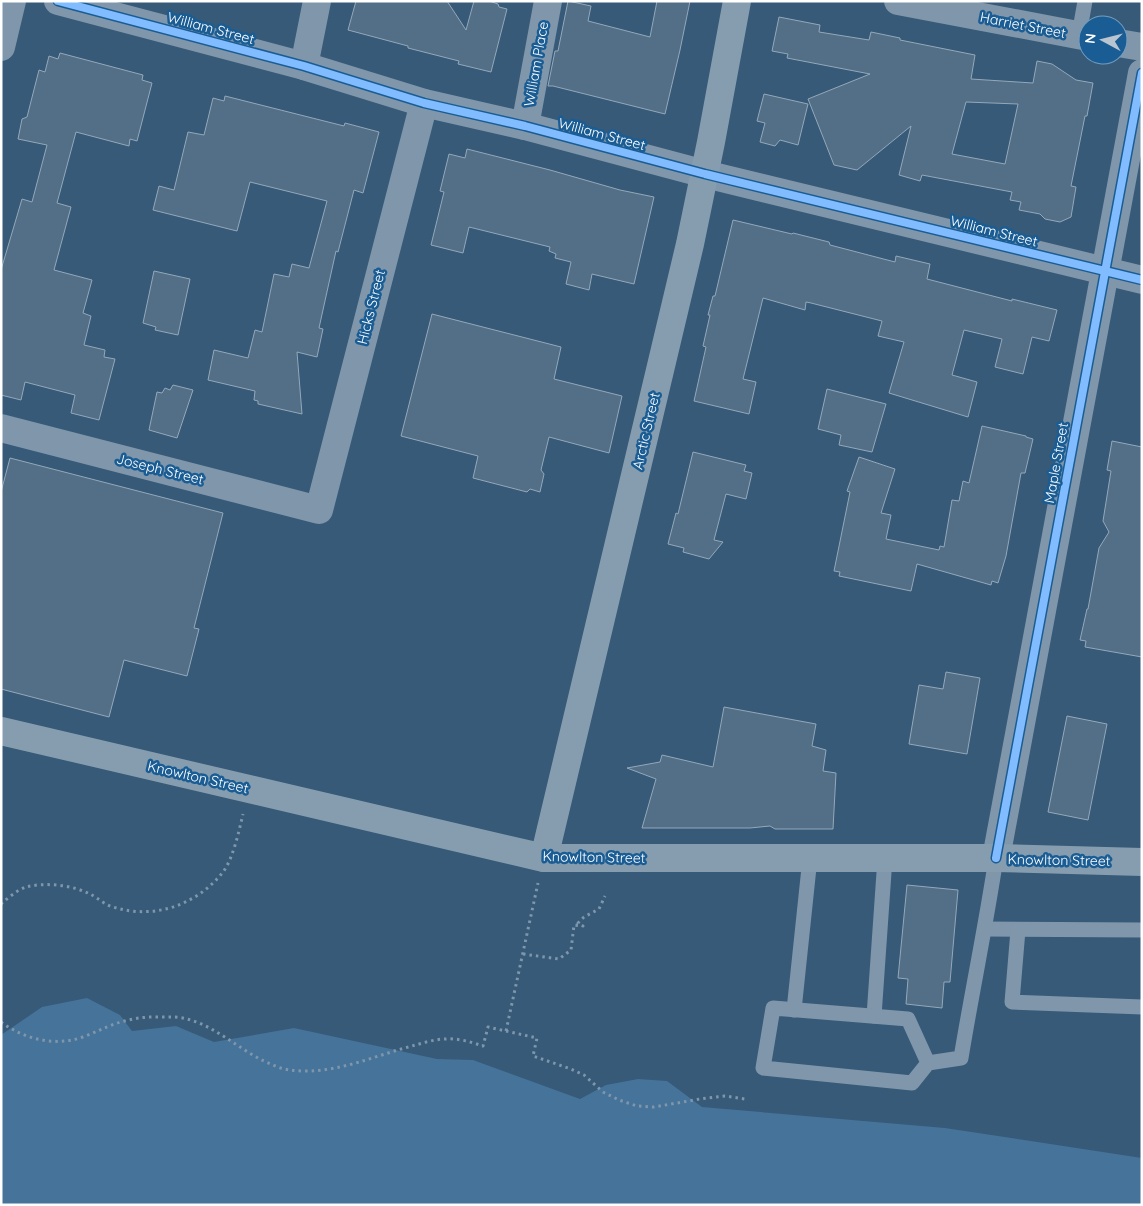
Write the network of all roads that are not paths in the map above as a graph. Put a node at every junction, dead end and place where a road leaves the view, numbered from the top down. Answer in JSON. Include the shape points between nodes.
{"nodes":[{"id":1,"x":12,"y":1,"type":"edge"},
{"id":2,"x":58,"y":1,"type":"edge"},
{"id":3,"x":317,"y":1,"type":"edge"},
{"id":4,"x":548,"y":1,"type":"edge"},
{"id":5,"x":737,"y":1,"type":"edge"},
{"id":6,"x":898,"y":1,"type":"edge"},
{"id":7,"x":1085,"y":1,"type":"edge"},
{"id":8,"x":943,"y":5,"type":"edge"},
{"id":9,"x":1084,"y":15,"type":"edge"},
{"id":10,"x":1078,"y":35,"type":"edge"},
{"id":11,"x":1128,"y":45,"type":"edge"},
{"id":12,"x":1,"y":47,"type":"edge"},
{"id":13,"x":1142,"y":47,"type":"edge"},
{"id":14,"x":304,"y":66,"type":"junction"},
{"id":15,"x":1142,"y":74,"type":"edge"},
{"id":16,"x":424,"y":103,"type":"junction"},
{"id":17,"x":525,"y":126,"type":"junction"},
{"id":18,"x":705,"y":174,"type":"junction"},
{"id":19,"x":1105,"y":270,"type":"junction"},
{"id":20,"x":1142,"y":280,"type":"edge"},
{"id":21,"x":1,"y":428,"type":"edge"},
{"id":22,"x":319,"y":510,"type":"joint"},
{"id":23,"x":1,"y":731,"type":"edge"},
{"id":24,"x":544,"y":858,"type":"junction"},
{"id":25,"x":810,"y":858,"type":"junction"},
{"id":26,"x":885,"y":858,"type":"junction"},
{"id":27,"x":996,"y":858,"type":"junction"},
{"id":28,"x":1142,"y":862,"type":"edge"},
{"id":29,"x":985,"y":929,"type":"junction"},
{"id":30,"x":1018,"y":930,"type":"junction"},
{"id":31,"x":1142,"y":930,"type":"edge"},
{"id":32,"x":1142,"y":1007,"type":"edge"},
{"id":33,"x":794,"y":1010,"type":"junction"},
{"id":34,"x":874,"y":1016,"type":"junction"},
{"id":35,"x":928,"y":1063,"type":"junction"}],
"edges":[{"from":1,"to":12,"type":"street"},
{"from":2,"to":14,"type":"street","name":"William Street"},
{"from":3,"to":14,"type":"street"},
{"from":4,"to":17,"type":"street","name":"William Place"},
{"from":5,"to":18,"type":"main road","name":"Arctic Street"},
{"from":6,"to":8,"type":"street","name":"Harriet Street"},
{"from":7,"to":9,"type":"lane"},
{"from":8,"to":10,"type":"street","name":"Harriet Street"},
{"from":11,"to":13,"type":"street"},
{"from":14,"to":16,"type":"street","name":"William Street"},
{"from":15,"to":19,"type":"street","name":"Maple Street"},
{"from":16,"to":17,"type":"street","name":"William Street"},
{"from":16,"to":22,"type":"street","name":"Hicks Street"},
{"from":17,"to":18,"type":"street","name":"William Street"},
{"from":18,"to":19,"type":"street","name":"William Street"},
{"from":18,"to":24,"type":"main road","name":"Arctic Street"},
{"from":19,"to":20,"type":"street","name":"William Street"},
{"from":19,"to":27,"type":"street","name":"Maple Street"},
{"from":21,"to":22,"type":"street","name":"Joseph Street"},
{"from":23,"to":24,"type":"main road","name":"Knowlton Street"},
{"from":24,"to":25,"type":"main road","name":"Knowlton Street"},
{"from":25,"to":26,"type":"main road","name":"Knowlton Street"},
{"from":25,"to":33,"type":"lane"},
{"from":26,"to":27,"type":"main road","name":"Knowlton Street"},
{"from":26,"to":34,"type":"lane"},
{"from":27,"to":28,"type":"main road","name":"Knowlton Street"},
{"from":27,"to":29,"type":"lane"},
{"from":29,"to":30,"type":"lane"},
{"from":29,"to":35,"type":"lane","via":[[962,1058]]},
{"from":30,"to":31,"type":"lane"},
{"from":30,"to":32,"type":"lane","via":[[1012,1002]]},
{"from":33,"to":34,"type":"lane"},
{"from":33,"to":35,"type":"lane","via":[[773,1008],[763,1068],[912,1084]]},
{"from":34,"to":35,"type":"lane","via":[[908,1019]]}]}
